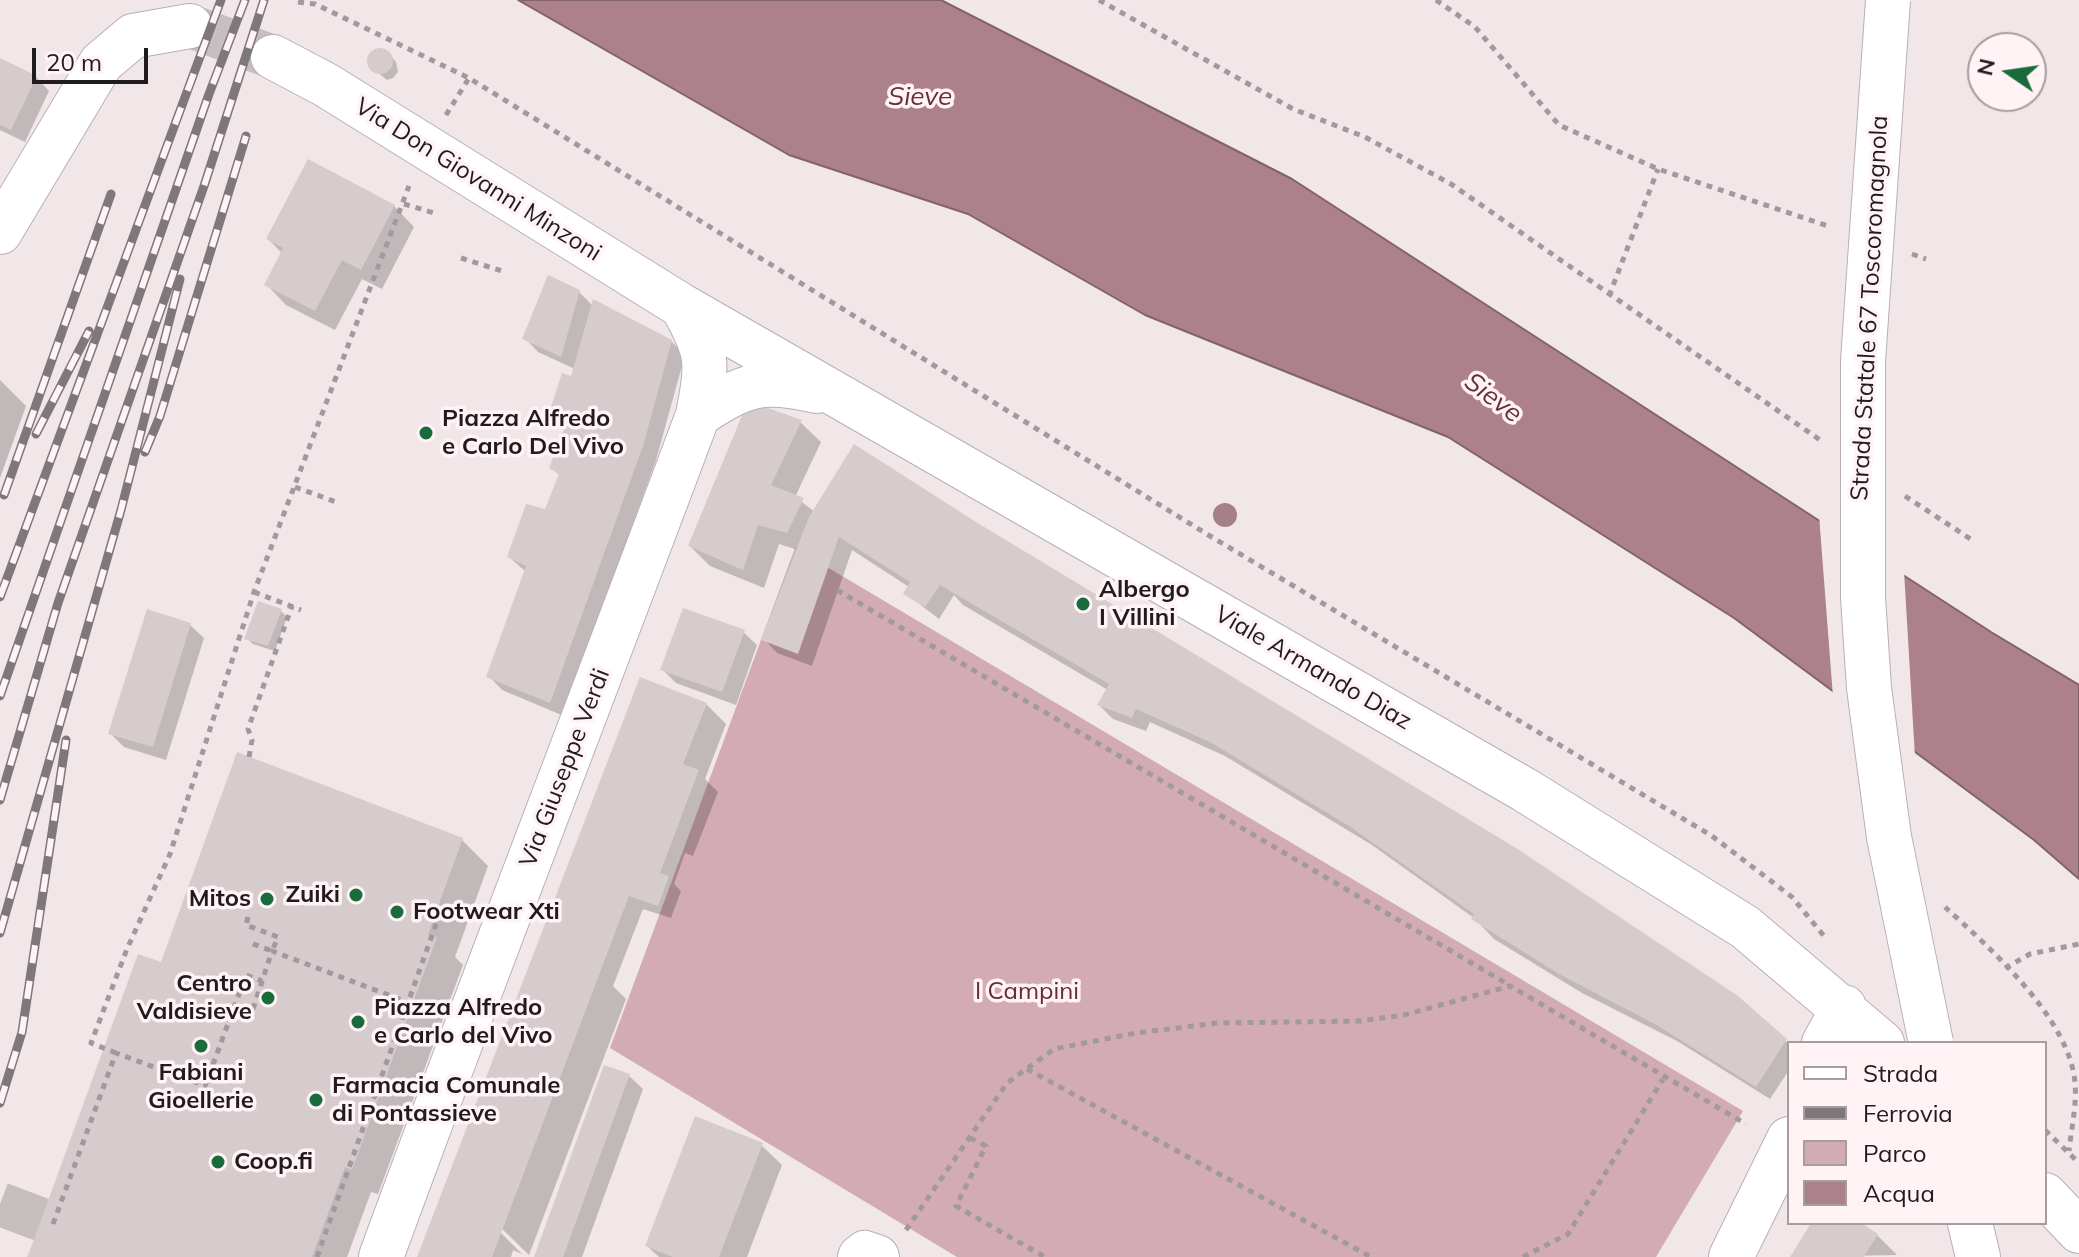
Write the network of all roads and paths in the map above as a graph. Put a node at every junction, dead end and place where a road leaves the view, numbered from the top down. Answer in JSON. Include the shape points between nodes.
{"nodes":[{"id":1,"x":1099,"y":0,"type":"edge"},
{"id":2,"x":1436,"y":0,"type":"edge"},
{"id":3,"x":1888,"y":0,"type":"edge"},
{"id":4,"x":298,"y":2,"type":"dead end"},
{"id":5,"x":190,"y":26,"type":"tunnel mouth"},
{"id":6,"x":273,"y":57,"type":"tunnel mouth"},
{"id":7,"x":469,"y":78,"type":"junction"},
{"id":8,"x":446,"y":116,"type":"dead end"},
{"id":9,"x":1658,"y":169,"type":"junction"},
{"id":10,"x":410,"y":182,"type":"dead end"},
{"id":11,"x":404,"y":204,"type":"junction"},
{"id":12,"x":434,"y":213,"type":"dead end"},
{"id":13,"x":1837,"y":229,"type":"dead end"},
{"id":14,"x":0,"y":232,"type":"edge"},
{"id":15,"x":1896,"y":249,"type":"dead end"},
{"id":16,"x":461,"y":258,"type":"dead end"},
{"id":17,"x":1926,"y":259,"type":"dead end"},
{"id":18,"x":502,"y":271,"type":"dead end"},
{"id":19,"x":1609,"y":296,"type":"junction"},
{"id":20,"x":682,"y":306,"type":"junction"},
{"id":21,"x":839,"y":396,"type":"junction"},
{"id":22,"x":698,"y":415,"type":"junction"},
{"id":23,"x":1831,"y":447,"type":"dead end"},
{"id":24,"x":295,"y":487,"type":"junction"},
{"id":25,"x":1895,"y":489,"type":"dead end"},
{"id":26,"x":339,"y":503,"type":"dead end"},
{"id":27,"x":1972,"y":540,"type":"dead end"},
{"id":28,"x":837,"y":590,"type":"dead end"},
{"id":29,"x":254,"y":592,"type":"junction"},
{"id":30,"x":292,"y":606,"type":"junction"},
{"id":31,"x":301,"y":610,"type":"dead end"},
{"id":32,"x":249,"y":757,"type":"dead end"},
{"id":33,"x":1947,"y":909,"type":"dead end"},
{"id":34,"x":440,"y":913,"type":"dead end"},
{"id":35,"x":248,"y":917,"type":"dead end"},
{"id":36,"x":248,"y":942,"type":"dead end"},
{"id":37,"x":1829,"y":942,"type":"dead end"},
{"id":38,"x":2079,"y":944,"type":"edge"},
{"id":39,"x":272,"y":951,"type":"junction"},
{"id":40,"x":2005,"y":968,"type":"junction"},
{"id":41,"x":262,"y":981,"type":"junction"},
{"id":42,"x":1510,"y":986,"type":"junction"},
{"id":43,"x":407,"y":1002,"type":"junction"},
{"id":44,"x":253,"y":1009,"type":"dead end"},
{"id":45,"x":1834,"y":1025,"type":"edge"},
{"id":46,"x":1877,"y":1041,"type":"edge"},
{"id":47,"x":1931,"y":1041,"type":"edge"},
{"id":48,"x":116,"y":1053,"type":"junction"},
{"id":49,"x":1027,"y":1069,"type":"junction"},
{"id":50,"x":1663,"y":1079,"type":"junction"},
{"id":51,"x":1746,"y":1124,"type":"dead end"},
{"id":52,"x":2047,"y":1132,"type":"edge"},
{"id":53,"x":970,"y":1138,"type":"junction"},
{"id":54,"x":1787,"y":1143,"type":"edge"},
{"id":55,"x":2069,"y":1151,"type":"junction"},
{"id":56,"x":2079,"y":1163,"type":"edge"},
{"id":57,"x":2047,"y":1197,"type":"edge"},
{"id":58,"x":53,"y":1224,"type":"dead end"},
{"id":59,"x":1970,"y":1225,"type":"edge"},
{"id":60,"x":2079,"y":1231,"type":"edge"},
{"id":61,"x":890,"y":1246,"type":"edge"},
{"id":62,"x":317,"y":1257,"type":"edge"},
{"id":63,"x":381,"y":1257,"type":"edge"},
{"id":64,"x":860,"y":1257,"type":"edge"},
{"id":65,"x":1045,"y":1257,"type":"edge"},
{"id":66,"x":1371,"y":1257,"type":"edge"},
{"id":67,"x":1523,"y":1257,"type":"edge"},
{"id":68,"x":1731,"y":1257,"type":"edge"},
{"id":69,"x":1978,"y":1257,"type":"edge"}],
"edges":[{"from":1,"to":19,"type":"path","via":[[1293,109],[1365,137],[1451,184]]},
{"from":2,"to":9,"type":"path","via":[[1475,27],[1559,125]]},
{"from":3,"to":47,"type":"street","name":"Strada Statale 67 Toscoromagnola","bridge":true,"via":[[1863,361],[1863,598],[1889,837]]},
{"from":4,"to":7,"type":"path","via":[[315,4]]},
{"from":5,"to":14,"type":"street","via":[[133,36],[101,63]]},
{"from":6,"to":20,"type":"street","name":"Via Don Giovanni Minzoni"},
{"from":7,"to":8,"type":"path"},
{"from":7,"to":37,"type":"path","via":[[1210,536],[1712,836],[1792,897]]},
{"from":9,"to":13,"type":"path"},
{"from":9,"to":19,"type":"path"},
{"from":10,"to":11,"type":"path"},
{"from":11,"to":12,"type":"path"},
{"from":11,"to":24,"type":"path"},
{"from":15,"to":17,"type":"path"},
{"from":16,"to":18,"type":"path"},
{"from":19,"to":23,"type":"path"},
{"from":20,"to":21,"type":"street","name":"Viale Armando Diaz"},
{"from":20,"to":22,"type":"street","name":"Via Giuseppe Verdi","via":[[702,341],[707,371]]},
{"from":21,"to":22,"type":"street","via":[[777,382],[738,389]]},
{"from":21,"to":45,"type":"street","name":"Viale Armando Diaz","via":[[1525,790],[1745,927]]},
{"from":22,"to":63,"type":"street","name":"Via Giuseppe Verdi"},
{"from":24,"to":26,"type":"path"},
{"from":24,"to":29,"type":"path"},
{"from":25,"to":27,"type":"path"},
{"from":28,"to":42,"type":"path"},
{"from":29,"to":30,"type":"path"},
{"from":29,"to":48,"type":"path","via":[[170,854],[91,1043]]},
{"from":30,"to":31,"type":"path"},
{"from":30,"to":32,"type":"path","via":[[248,729]]},
{"from":33,"to":40,"type":"path"},
{"from":34,"to":43,"type":"path"},
{"from":35,"to":39,"type":"path","via":[[246,925],[278,937]]},
{"from":36,"to":39,"type":"path"},
{"from":38,"to":40,"type":"path","via":[[2030,954]]},
{"from":39,"to":41,"type":"path"},
{"from":39,"to":43,"type":"path"},
{"from":40,"to":55,"type":"path","via":[[2055,1024],[2075,1082]]},
{"from":41,"to":44,"type":"path"},
{"from":41,"to":48,"type":"path","via":[[246,975],[205,1086]]},
{"from":42,"to":49,"type":"path","via":[[1404,1015],[1359,1021],[1218,1023],[1082,1042],[1054,1049]]},
{"from":42,"to":50,"type":"path"},
{"from":43,"to":62,"type":"path"},
{"from":45,"to":46,"type":"street","name":"Viale Armando Diaz"},
{"from":48,"to":58,"type":"path"},
{"from":49,"to":53,"type":"path","via":[[1007,1083]]},
{"from":49,"to":66,"type":"path"},
{"from":50,"to":51,"type":"path"},
{"from":50,"to":67,"type":"path","via":[[1568,1234]]},
{"from":52,"to":55,"type":"path"},
{"from":53,"to":61,"type":"path"},
{"from":53,"to":65,"type":"path","via":[[986,1146],[956,1206]]},
{"from":54,"to":68,"type":"street"},
{"from":55,"to":56,"type":"path"},
{"from":57,"to":60,"type":"street"},
{"from":59,"to":69,"type":"street"},
{"from":61,"to":64,"type":"street"}]}
